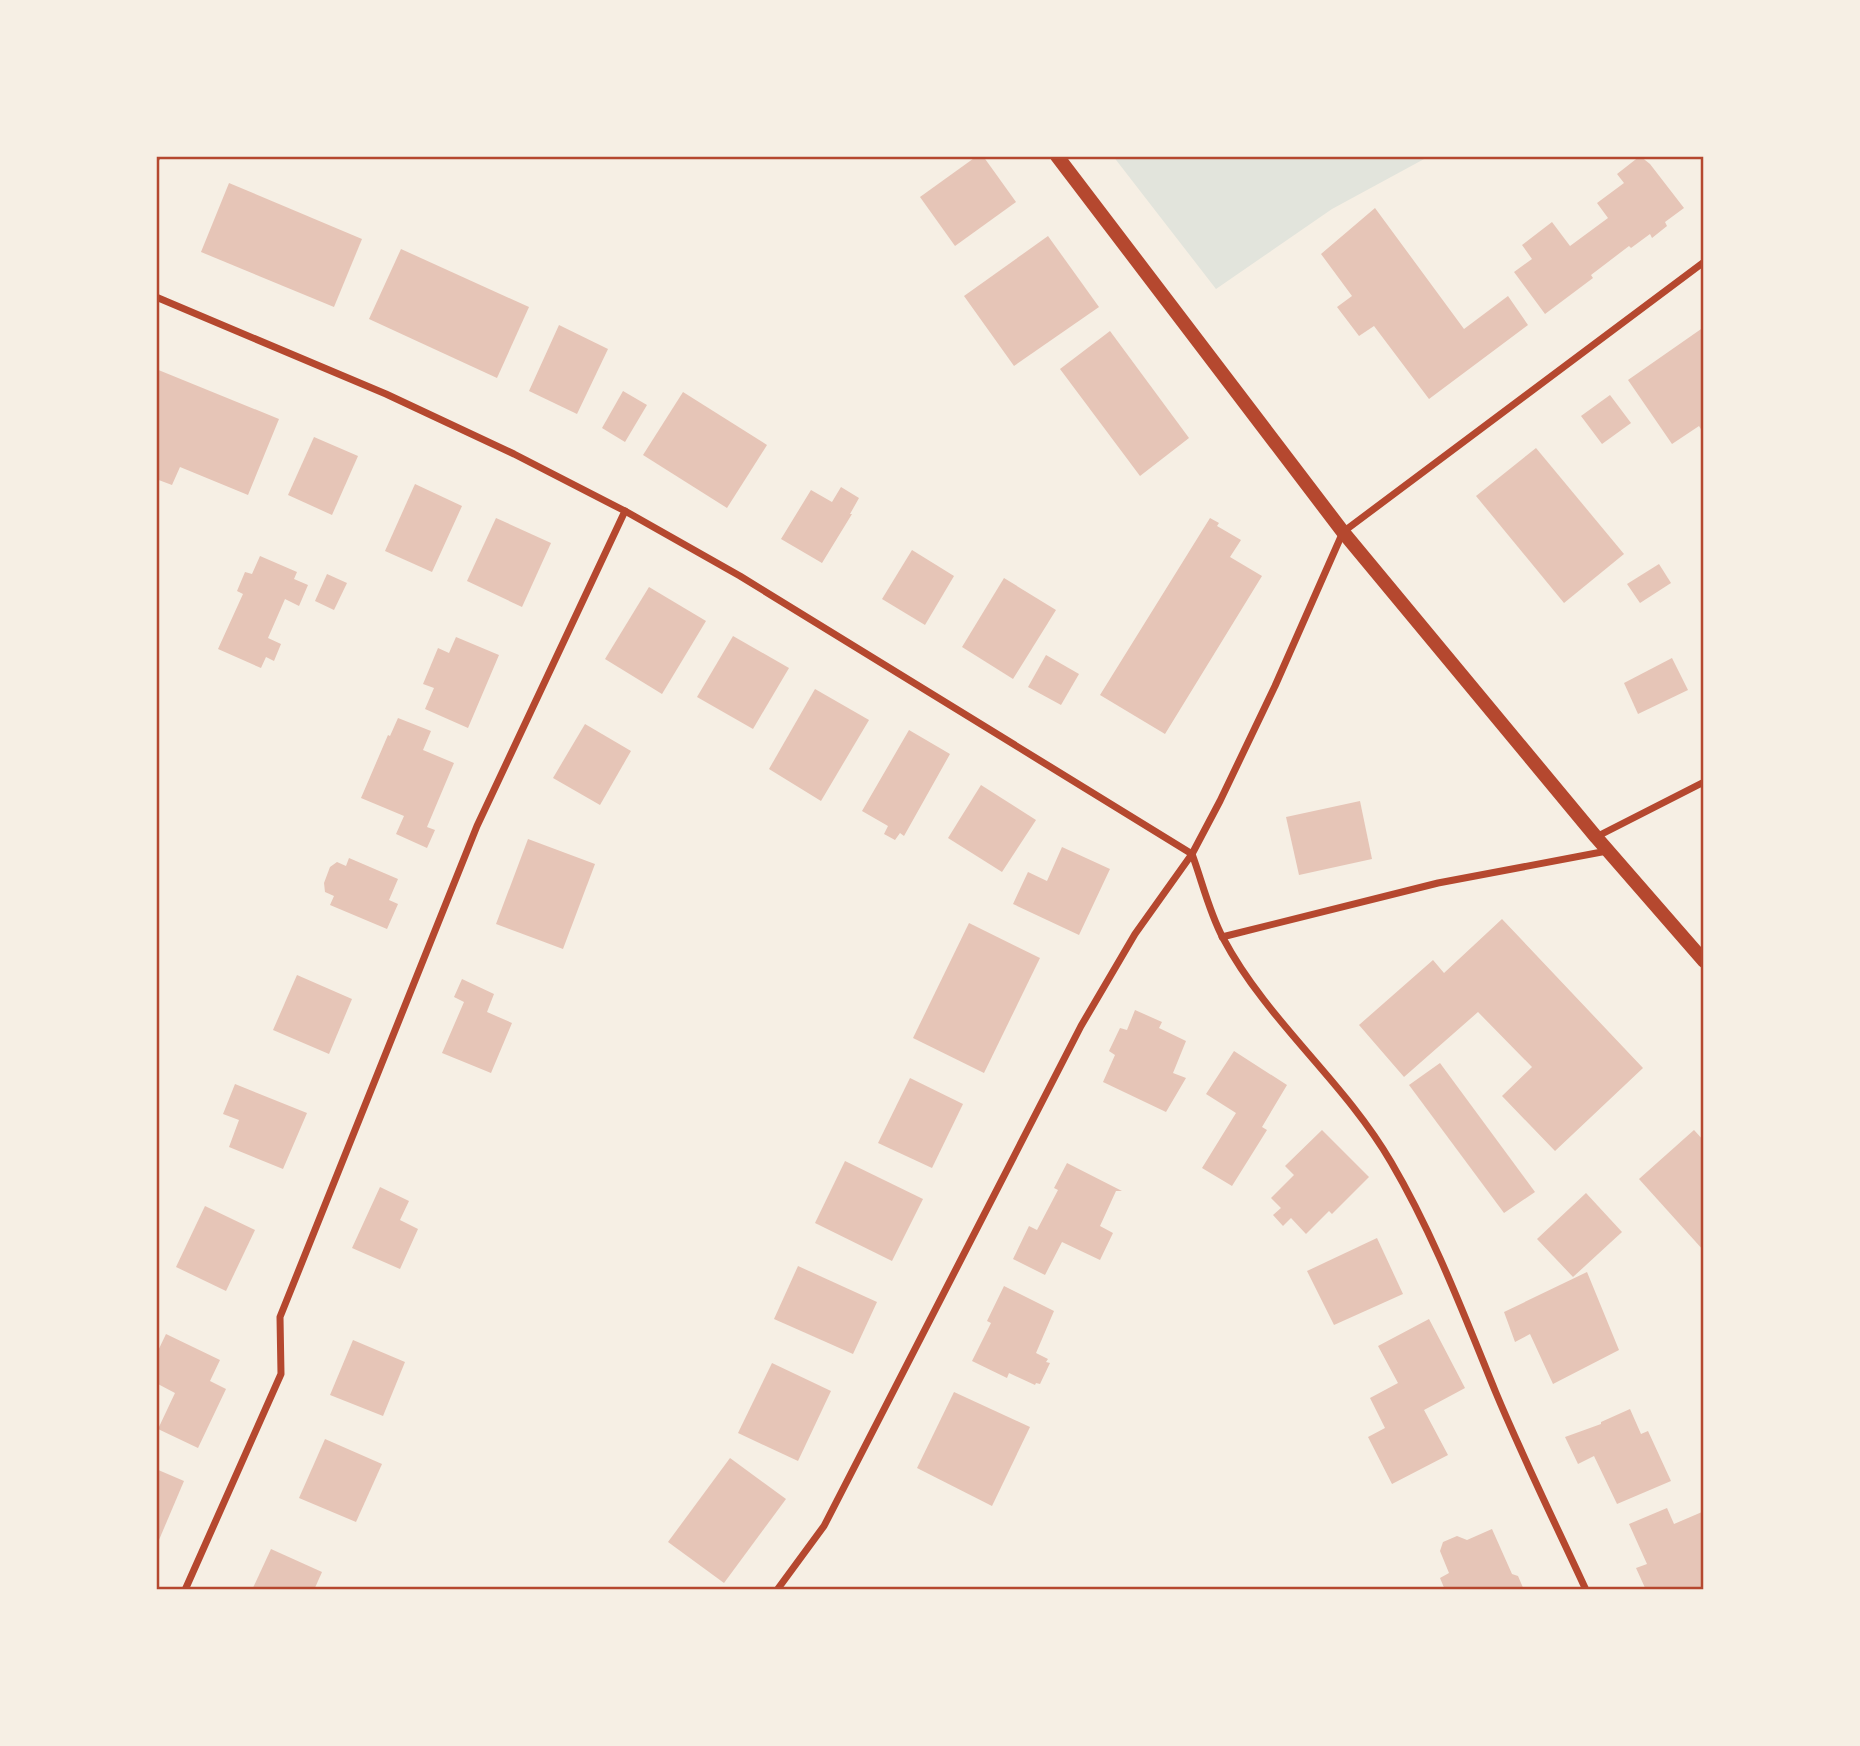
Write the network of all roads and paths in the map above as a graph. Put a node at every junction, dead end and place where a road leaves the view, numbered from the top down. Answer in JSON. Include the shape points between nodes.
{"nodes":[{"id":1,"x":1057,"y":156,"type":"edge"},
{"id":2,"x":1704,"y":262,"type":"edge"},
{"id":3,"x":156,"y":297,"type":"edge"},
{"id":4,"x":625,"y":511,"type":"junction"},
{"id":5,"x":1343,"y":532,"type":"junction"},
{"id":6,"x":1704,"y":782,"type":"edge"},
{"id":7,"x":1596,"y":837,"type":"junction"},
{"id":8,"x":1608,"y":850,"type":"junction"},
{"id":9,"x":1192,"y":854,"type":"junction"},
{"id":10,"x":1222,"y":937,"type":"junction"},
{"id":11,"x":1704,"y":961,"type":"edge"},
{"id":12,"x":185,"y":1590,"type":"edge"},
{"id":13,"x":777,"y":1590,"type":"edge"},
{"id":14,"x":1586,"y":1590,"type":"edge"}],
"edges":[{"from":1,"to":5,"type":"main road"},
{"from":2,"to":5,"type":"street"},
{"from":3,"to":4,"type":"street","via":[[386,394]]},
{"from":4,"to":9,"type":"street","via":[[740,576]]},
{"from":4,"to":12,"type":"street","via":[[477,826],[280,1317],[281,1374]]},
{"from":5,"to":7,"type":"main road"},
{"from":5,"to":9,"type":"street","via":[[1275,687]]},
{"from":6,"to":7,"type":"street"},
{"from":7,"to":8,"type":"main road"},
{"from":8,"to":10,"type":"street","via":[[1437,883]]},
{"from":8,"to":11,"type":"main road"},
{"from":9,"to":10,"type":"street"},
{"from":9,"to":13,"type":"street","via":[[1135,934],[1081,1026],[824,1526]]},
{"from":10,"to":14,"type":"street","via":[[1262,998],[1391,1161],[1459,1298],[1497,1395]]}]}
